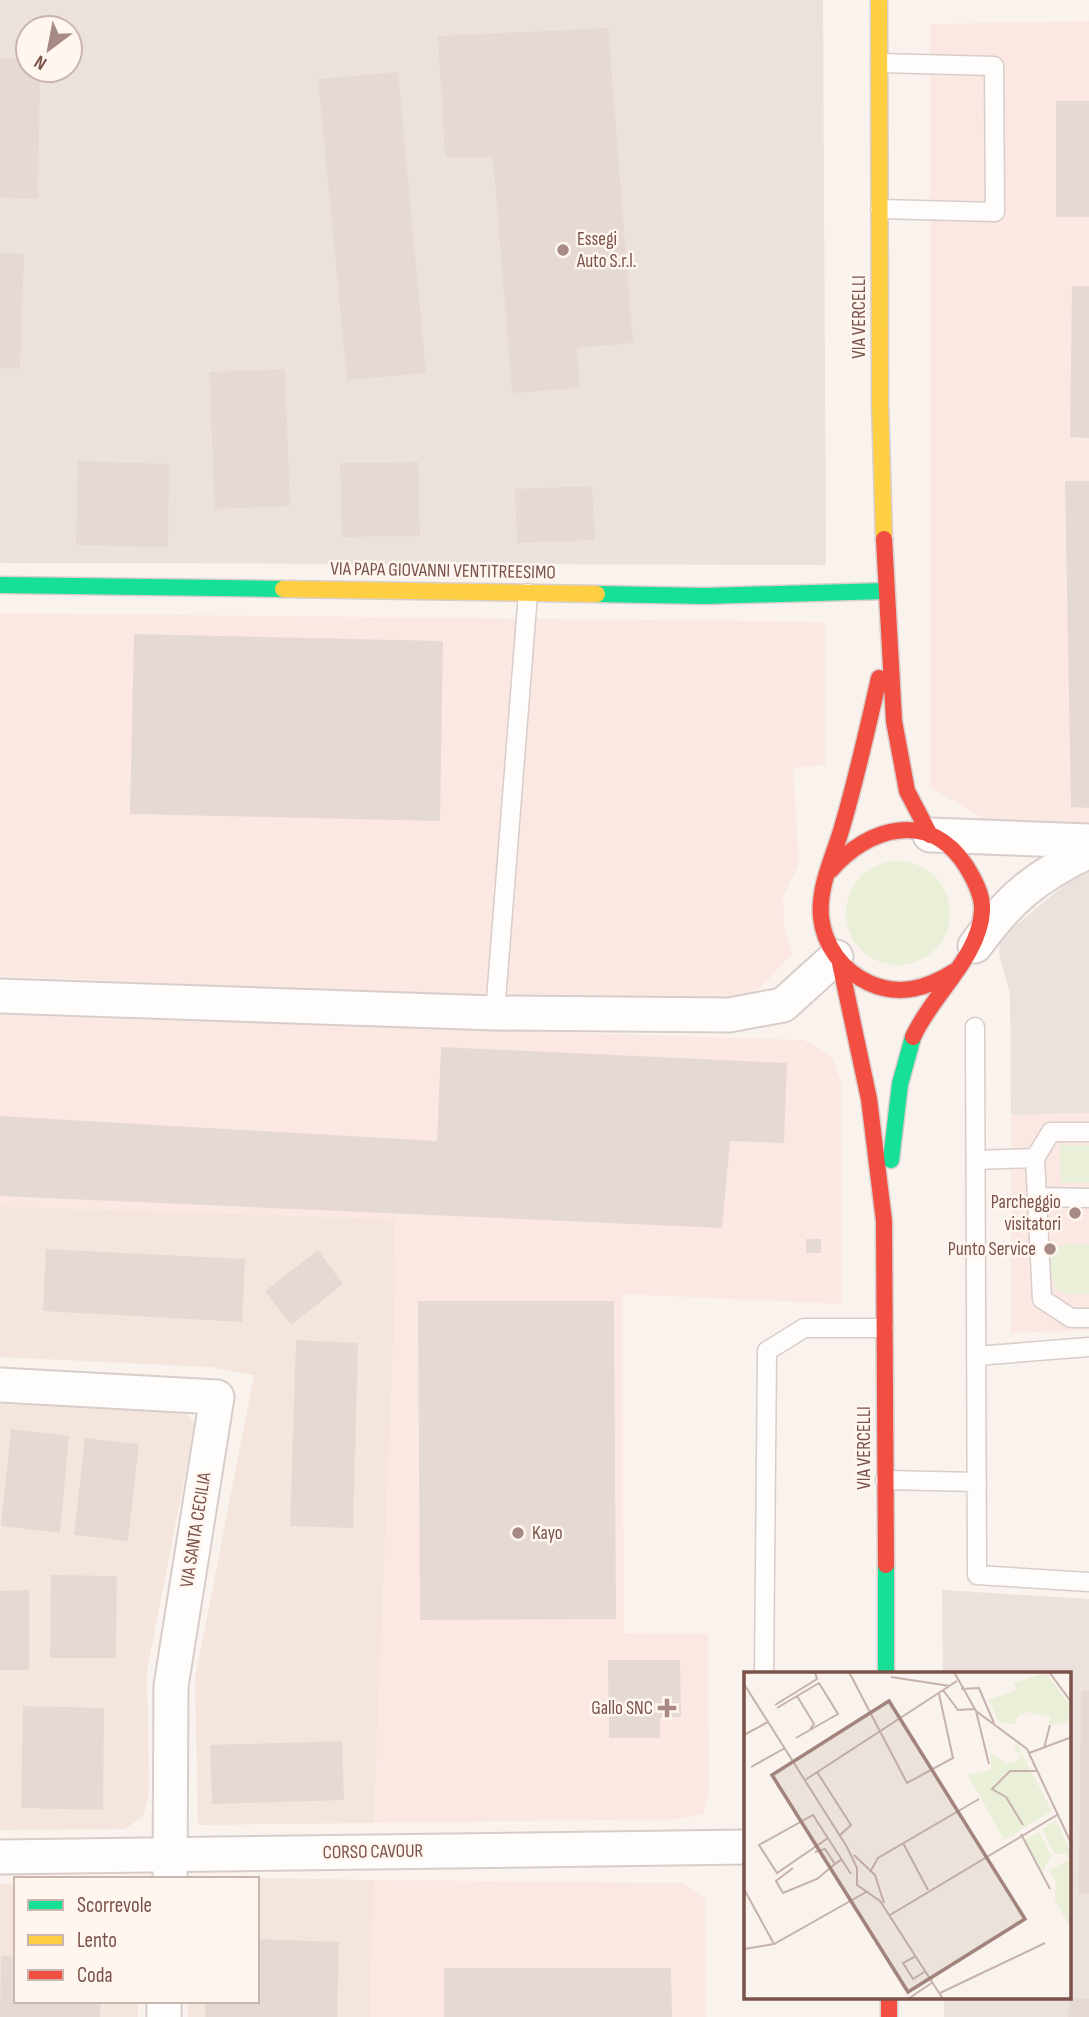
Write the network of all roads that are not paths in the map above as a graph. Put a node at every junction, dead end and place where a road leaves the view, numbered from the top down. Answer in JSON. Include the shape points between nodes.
{"nodes":[{"id":1,"x":879,"y":0,"type":"edge"},
{"id":2,"x":880,"y":63,"type":"junction"},
{"id":3,"x":880,"y":209,"type":"junction"},
{"id":4,"x":0,"y":585,"type":"edge"},
{"id":5,"x":885,"y":591,"type":"junction"},
{"id":6,"x":528,"y":593,"type":"junction"},
{"id":7,"x":887,"y":634,"type":"junction"},
{"id":8,"x":930,"y":835,"type":"junction"},
{"id":9,"x":1089,"y":841,"type":"edge"},
{"id":10,"x":1089,"y":851,"type":"edge"},
{"id":11,"x":831,"y":870,"type":"junction"},
{"id":12,"x":838,"y":960,"type":"junction"},
{"id":13,"x":964,"y":961,"type":"junction"},
{"id":14,"x":0,"y":996,"type":"edge"},
{"id":15,"x":495,"y":1013,"type":"junction"},
{"id":16,"x":975,"y":1027,"type":"dead end"},
{"id":17,"x":1089,"y":1132,"type":"edge"},
{"id":18,"x":1035,"y":1158,"type":"junction"},
{"id":19,"x":976,"y":1160,"type":"junction"},
{"id":20,"x":1037,"y":1198,"type":"junction"},
{"id":21,"x":1089,"y":1198,"type":"edge"},
{"id":22,"x":884,"y":1221,"type":"junction"},
{"id":23,"x":1089,"y":1318,"type":"edge"},
{"id":24,"x":884,"y":1328,"type":"junction"},
{"id":25,"x":1089,"y":1347,"type":"edge"},
{"id":26,"x":976,"y":1356,"type":"junction"},
{"id":27,"x":0,"y":1385,"type":"edge"},
{"id":28,"x":885,"y":1480,"type":"junction"},
{"id":29,"x":977,"y":1482,"type":"junction"},
{"id":30,"x":1089,"y":1582,"type":"edge"},
{"id":31,"x":764,"y":1672,"type":"edge"},
{"id":32,"x":886,"y":1672,"type":"edge"},
{"id":33,"x":744,"y":1847,"type":"edge"},
{"id":34,"x":0,"y":1857,"type":"edge"},
{"id":35,"x":171,"y":1867,"type":"edge"}],
"edges":[{"from":1,"to":2,"type":"main road","name":"VIA VERCELLI"},
{"from":2,"to":3,"type":"main road","name":"VIA VERCELLI"},
{"from":2,"to":3,"type":"lane","via":[[994,66],[995,212]]},
{"from":3,"to":5,"type":"main road","name":"VIA VERCELLI"},
{"from":4,"to":6,"type":"main road","name":"VIA PAPA GIOVANNI VENTITREESIMO"},
{"from":5,"to":6,"type":"main road","name":"VIA PAPA GIOVANNI VENTITREESIMO","via":[[705,596]]},
{"from":5,"to":7,"type":"main road","name":"VIA VERCELLI"},
{"from":6,"to":15,"type":"lane"},
{"from":7,"to":8,"type":"main road","name":"VIA VERCELLI","via":[[894,721],[907,791]]},
{"from":7,"to":11,"type":"main road","name":"VIA VERCELLI","via":[[871,717]]},
{"from":8,"to":9,"type":"street"},
{"from":8,"to":11,"type":"main road","name":"VIA VERCELLI","via":[[902,829],[873,834],[849,848]]},
{"from":8,"to":13,"type":"main road","name":"VIA VERCELLI","via":[[954,848],[971,870],[981,897],[981,924]]},
{"from":10,"to":13,"type":"street","via":[[1036,879],[1000,912]]},
{"from":11,"to":12,"type":"main road","name":"VIA VERCELLI","via":[[822,893],[820,919],[826,943]]},
{"from":12,"to":13,"type":"main road","via":[[860,980],[884,990],[910,991],[935,984]]},
{"from":12,"to":15,"type":"street","via":[[783,1005],[729,1015]]},
{"from":12,"to":22,"type":"main road","name":"VIA VERCELLI","via":[[869,1099]]},
{"from":13,"to":22,"type":"main road","name":"VIA VERCELLI","via":[[923,1014],[911,1039],[898,1098]]},
{"from":14,"to":15,"type":"street"},
{"from":16,"to":19,"type":"lane"},
{"from":17,"to":18,"type":"lane","via":[[1051,1132]]},
{"from":18,"to":19,"type":"lane"},
{"from":18,"to":20,"type":"lane"},
{"from":19,"to":26,"type":"lane"},
{"from":20,"to":21,"type":"lane"},
{"from":20,"to":23,"type":"lane","via":[[1042,1299],[1071,1318]]},
{"from":22,"to":24,"type":"main road","name":"VIA VERCELLI"},
{"from":24,"to":28,"type":"main road","name":"VIA VERCELLI"},
{"from":24,"to":31,"type":"lane","via":[[804,1328],[767,1351]]},
{"from":25,"to":26,"type":"lane"},
{"from":26,"to":29,"type":"lane"},
{"from":27,"to":35,"type":"street","name":"VIA SANTA CECILIA","via":[[217,1397],[171,1686]]},
{"from":28,"to":29,"type":"lane"},
{"from":28,"to":32,"type":"main road","name":"VIA VERCELLI"},
{"from":29,"to":30,"type":"lane","via":[[977,1575]]},
{"from":33,"to":35,"type":"street","name":"CORSO CAVOUR"},
{"from":34,"to":35,"type":"street","name":"CORSO CAVOUR"}]}
